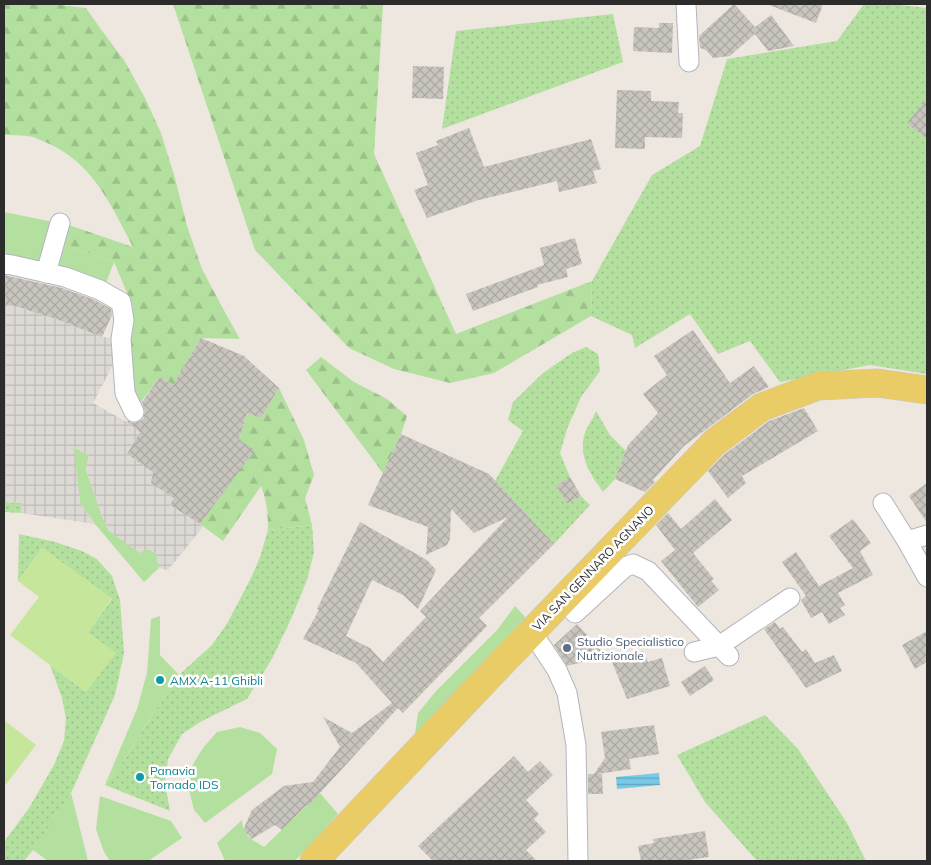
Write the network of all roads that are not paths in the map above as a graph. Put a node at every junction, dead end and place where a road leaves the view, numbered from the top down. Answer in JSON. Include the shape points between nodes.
{"nodes":[{"id":1,"x":686,"y":4,"type":"edge"},
{"id":2,"x":689,"y":62,"type":"dead end"},
{"id":3,"x":60,"y":223,"type":"dead end"},
{"id":4,"x":4,"y":264,"type":"edge"},
{"id":5,"x":46,"y":273,"type":"junction"},
{"id":6,"x":927,"y":390,"type":"edge"},
{"id":7,"x":134,"y":412,"type":"dead end"},
{"id":8,"x":883,"y":503,"type":"dead end"},
{"id":9,"x":927,"y":535,"type":"edge"},
{"id":10,"x":907,"y":541,"type":"junction"},
{"id":11,"x":927,"y":577,"type":"edge"},
{"id":12,"x":790,"y":598,"type":"dead end"},
{"id":13,"x":563,"y":600,"type":"junction"},
{"id":14,"x":532,"y":632,"type":"junction"},
{"id":15,"x":724,"y":651,"type":"junction"},
{"id":16,"x":694,"y":652,"type":"dead end"},
{"id":17,"x":314,"y":861,"type":"edge"},
{"id":18,"x":578,"y":861,"type":"edge"}],
"edges":[{"from":1,"to":2,"type":"street"},
{"from":3,"to":5,"type":"street"},
{"from":4,"to":5,"type":"street"},
{"from":5,"to":7,"type":"street","via":[[100,290],[121,302],[125,393]]},
{"from":6,"to":13,"type":"main road","name":"VIA SAN GENNARO AGNANO","via":[[877,382],[818,386],[762,407],[715,442]]},
{"from":8,"to":10,"type":"street"},
{"from":9,"to":10,"type":"street"},
{"from":10,"to":11,"type":"street"},
{"from":12,"to":15,"type":"street"},
{"from":13,"to":14,"type":"main road","name":"VIA SAN GENNARO AGNANO"},
{"from":13,"to":15,"type":"street","via":[[576,614],[624,567],[633,564],[648,571]]},
{"from":14,"to":17,"type":"main road","name":"VIA SAN GENNARO AGNANO"},
{"from":14,"to":18,"type":"street","via":[[557,670],[566,693],[576,745]]},
{"from":15,"to":16,"type":"street"}]}
